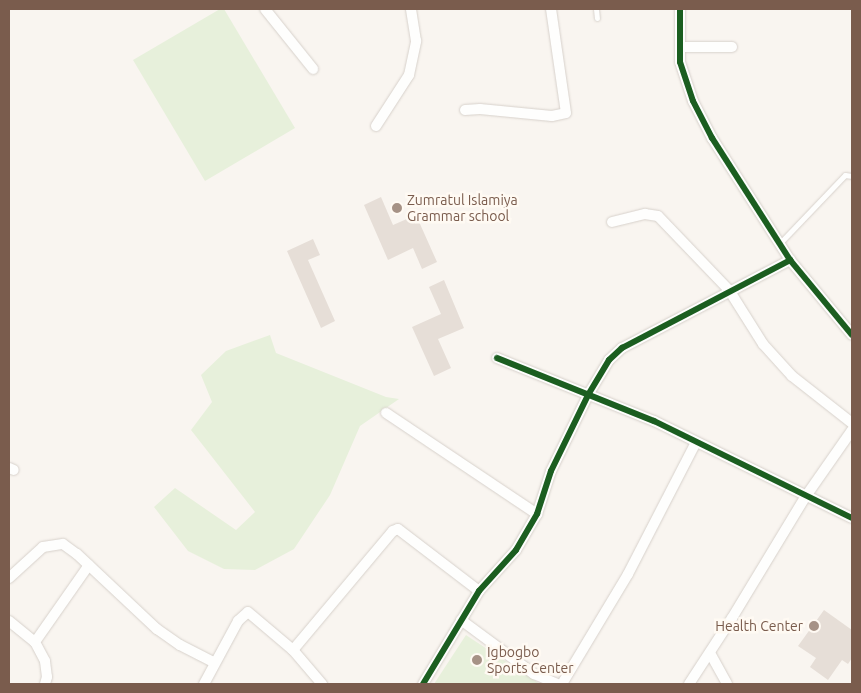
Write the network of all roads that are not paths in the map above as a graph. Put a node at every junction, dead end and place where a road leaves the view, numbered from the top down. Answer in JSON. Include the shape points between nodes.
{"nodes":[{"id":1,"x":265,"y":9,"type":"edge"},
{"id":2,"x":411,"y":9,"type":"edge"},
{"id":3,"x":551,"y":9,"type":"edge"},
{"id":4,"x":596,"y":9,"type":"edge"},
{"id":5,"x":680,"y":9,"type":"edge"},
{"id":6,"x":597,"y":18,"type":"dead end"},
{"id":7,"x":681,"y":47,"type":"junction"},
{"id":8,"x":732,"y":47,"type":"dead end"},
{"id":9,"x":313,"y":69,"type":"dead end"},
{"id":10,"x":465,"y":110,"type":"dead end"},
{"id":11,"x":376,"y":126,"type":"dead end"},
{"id":12,"x":852,"y":176,"type":"edge"},
{"id":13,"x":612,"y":222,"type":"dead end"},
{"id":14,"x":779,"y":243,"type":"junction"},
{"id":15,"x":790,"y":260,"type":"junction"},
{"id":16,"x":729,"y":290,"type":"junction"},
{"id":17,"x":852,"y":335,"type":"edge"},
{"id":18,"x":497,"y":358,"type":"dead end"},
{"id":19,"x":588,"y":395,"type":"junction"},
{"id":20,"x":386,"y":412,"type":"dead end"},
{"id":21,"x":852,"y":423,"type":"edge"},
{"id":22,"x":852,"y":430,"type":"edge"},
{"id":23,"x":696,"y":442,"type":"junction"},
{"id":24,"x":806,"y":496,"type":"junction"},
{"id":25,"x":537,"y":514,"type":"junction"},
{"id":26,"x":852,"y":518,"type":"edge"},
{"id":27,"x":89,"y":565,"type":"junction"},
{"id":28,"x":9,"y":578,"type":"edge"},
{"id":29,"x":479,"y":591,"type":"junction"},
{"id":30,"x":461,"y":620,"type":"junction"},
{"id":31,"x":9,"y":621,"type":"edge"},
{"id":32,"x":35,"y":642,"type":"junction"},
{"id":33,"x":293,"y":650,"type":"junction"},
{"id":34,"x":710,"y":653,"type":"junction"},
{"id":35,"x":215,"y":664,"type":"junction"},
{"id":36,"x":45,"y":684,"type":"edge"},
{"id":37,"x":204,"y":684,"type":"edge"},
{"id":38,"x":322,"y":684,"type":"edge"},
{"id":39,"x":423,"y":684,"type":"edge"},
{"id":40,"x":557,"y":684,"type":"edge"},
{"id":41,"x":562,"y":684,"type":"edge"},
{"id":42,"x":689,"y":684,"type":"edge"},
{"id":43,"x":727,"y":684,"type":"edge"}],
"edges":[{"from":1,"to":9,"type":"street"},
{"from":2,"to":11,"type":"street","via":[[416,41],[409,75]]},
{"from":3,"to":10,"type":"street","via":[[566,113],[552,116]]},
{"from":4,"to":6,"type":"lane"},
{"from":5,"to":7,"type":"street"},
{"from":7,"to":8,"type":"street"},
{"from":7,"to":14,"type":"street","via":[[680,62],[693,101],[712,138]]},
{"from":12,"to":14,"type":"lane","via":[[845,175]]},
{"from":13,"to":16,"type":"street","via":[[650,213],[658,216]]},
{"from":14,"to":15,"type":"street"},
{"from":15,"to":16,"type":"street"},
{"from":15,"to":17,"type":"street"},
{"from":16,"to":19,"type":"street","via":[[615,352]]},
{"from":16,"to":21,"type":"street","via":[[763,344],[792,376]]},
{"from":18,"to":19,"type":"street"},
{"from":19,"to":23,"type":"street"},
{"from":19,"to":25,"type":"street","via":[[550,471]]},
{"from":20,"to":25,"type":"street"},
{"from":22,"to":24,"type":"street"},
{"from":23,"to":24,"type":"street"},
{"from":23,"to":41,"type":"street","via":[[628,574]]},
{"from":24,"to":26,"type":"street"},
{"from":24,"to":34,"type":"street"},
{"from":25,"to":29,"type":"street","via":[[516,550]]},
{"from":27,"to":28,"type":"street","via":[[63,544],[54,544],[43,547]]},
{"from":27,"to":32,"type":"street"},
{"from":27,"to":35,"type":"street","via":[[157,629]]},
{"from":29,"to":30,"type":"street"},
{"from":29,"to":33,"type":"street","via":[[398,529]]},
{"from":30,"to":39,"type":"street"},
{"from":30,"to":40,"type":"street","via":[[534,674]]},
{"from":31,"to":32,"type":"street"},
{"from":32,"to":36,"type":"street","via":[[45,661]]},
{"from":33,"to":35,"type":"street","via":[[248,612],[238,621]]},
{"from":33,"to":38,"type":"street"},
{"from":34,"to":42,"type":"street"},
{"from":34,"to":43,"type":"street"},
{"from":35,"to":37,"type":"street"}]}
